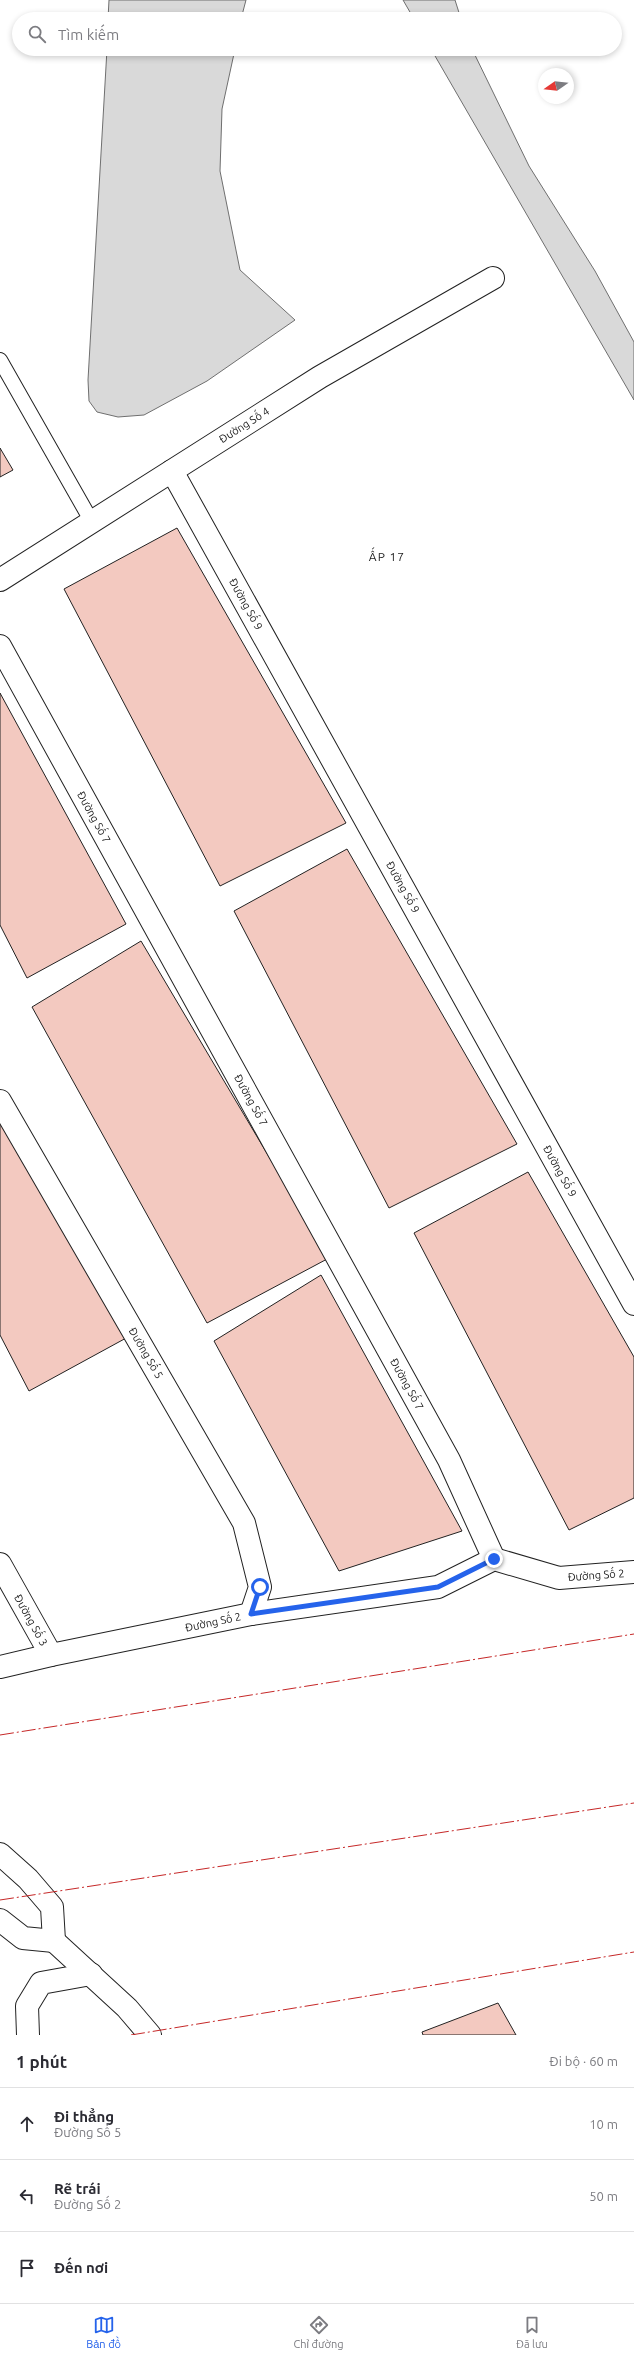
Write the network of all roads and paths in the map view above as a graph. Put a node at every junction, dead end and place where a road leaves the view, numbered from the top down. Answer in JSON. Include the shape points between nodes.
{"nodes":[{"id":1,"x":493,"y":278,"type":"dead end"},
{"id":2,"x":0,"y":360,"type":"edge"},
{"id":3,"x":172,"y":470,"type":"junction"},
{"id":4,"x":92,"y":522,"type":"junction"},
{"id":5,"x":0,"y":580,"type":"edge"},
{"id":6,"x":0,"y":646,"type":"edge"},
{"id":7,"x":0,"y":1101,"type":"edge"},
{"id":8,"x":634,"y":1304,"type":"edge"},
{"id":9,"x":494,"y":1559,"type":"junction"},
{"id":10,"x":0,"y":1564,"type":"edge"},
{"id":11,"x":634,"y":1572,"type":"edge"},
{"id":12,"x":251,"y":1614,"type":"junction"},
{"id":13,"x":51,"y":1655,"type":"junction"},
{"id":14,"x":0,"y":1667,"type":"edge"},
{"id":15,"x":0,"y":1854,"type":"edge"},
{"id":16,"x":0,"y":1920,"type":"edge"},
{"id":17,"x":54,"y":1941,"type":"junction"},
{"id":18,"x":91,"y":1974,"type":"junction"},
{"id":19,"x":28,"y":2035,"type":"edge"},
{"id":20,"x":150,"y":2035,"type":"edge"}],
"edges":[{"from":1,"to":3,"type":"street","name":"Đường Số 4","via":[[320,377]]},
{"from":2,"to":4,"type":"lane"},
{"from":3,"to":4,"type":"street","name":"Đường Số 4"},
{"from":3,"to":8,"type":"street","name":"Đường Số 9"},
{"from":4,"to":5,"type":"street","name":"Đường Số 4"},
{"from":6,"to":9,"type":"street","name":"Đường Số 7","via":[[449,1460]]},
{"from":7,"to":12,"type":"street","name":"Đường Số 5","via":[[244,1523],[260,1587]]},
{"from":9,"to":11,"type":"street","name":"Đường Số 2","via":[[559,1578]]},
{"from":9,"to":12,"type":"street","name":"Đường Số 2","via":[[438,1587]]},
{"from":10,"to":13,"type":"street","name":"Đường Số 3"},
{"from":12,"to":13,"type":"street","name":"Đường Số 2"},
{"from":13,"to":14,"type":"street","name":"Đường Số 2"},
{"from":15,"to":17,"type":"street","via":[[28,1879],[52,1907]]},
{"from":16,"to":17,"type":"street","via":[[22,1938]]},
{"from":17,"to":18,"type":"street"},
{"from":18,"to":19,"type":"street","via":[[41,1983],[27,2006]]},
{"from":18,"to":20,"type":"street","via":[[127,2008]]}]}
